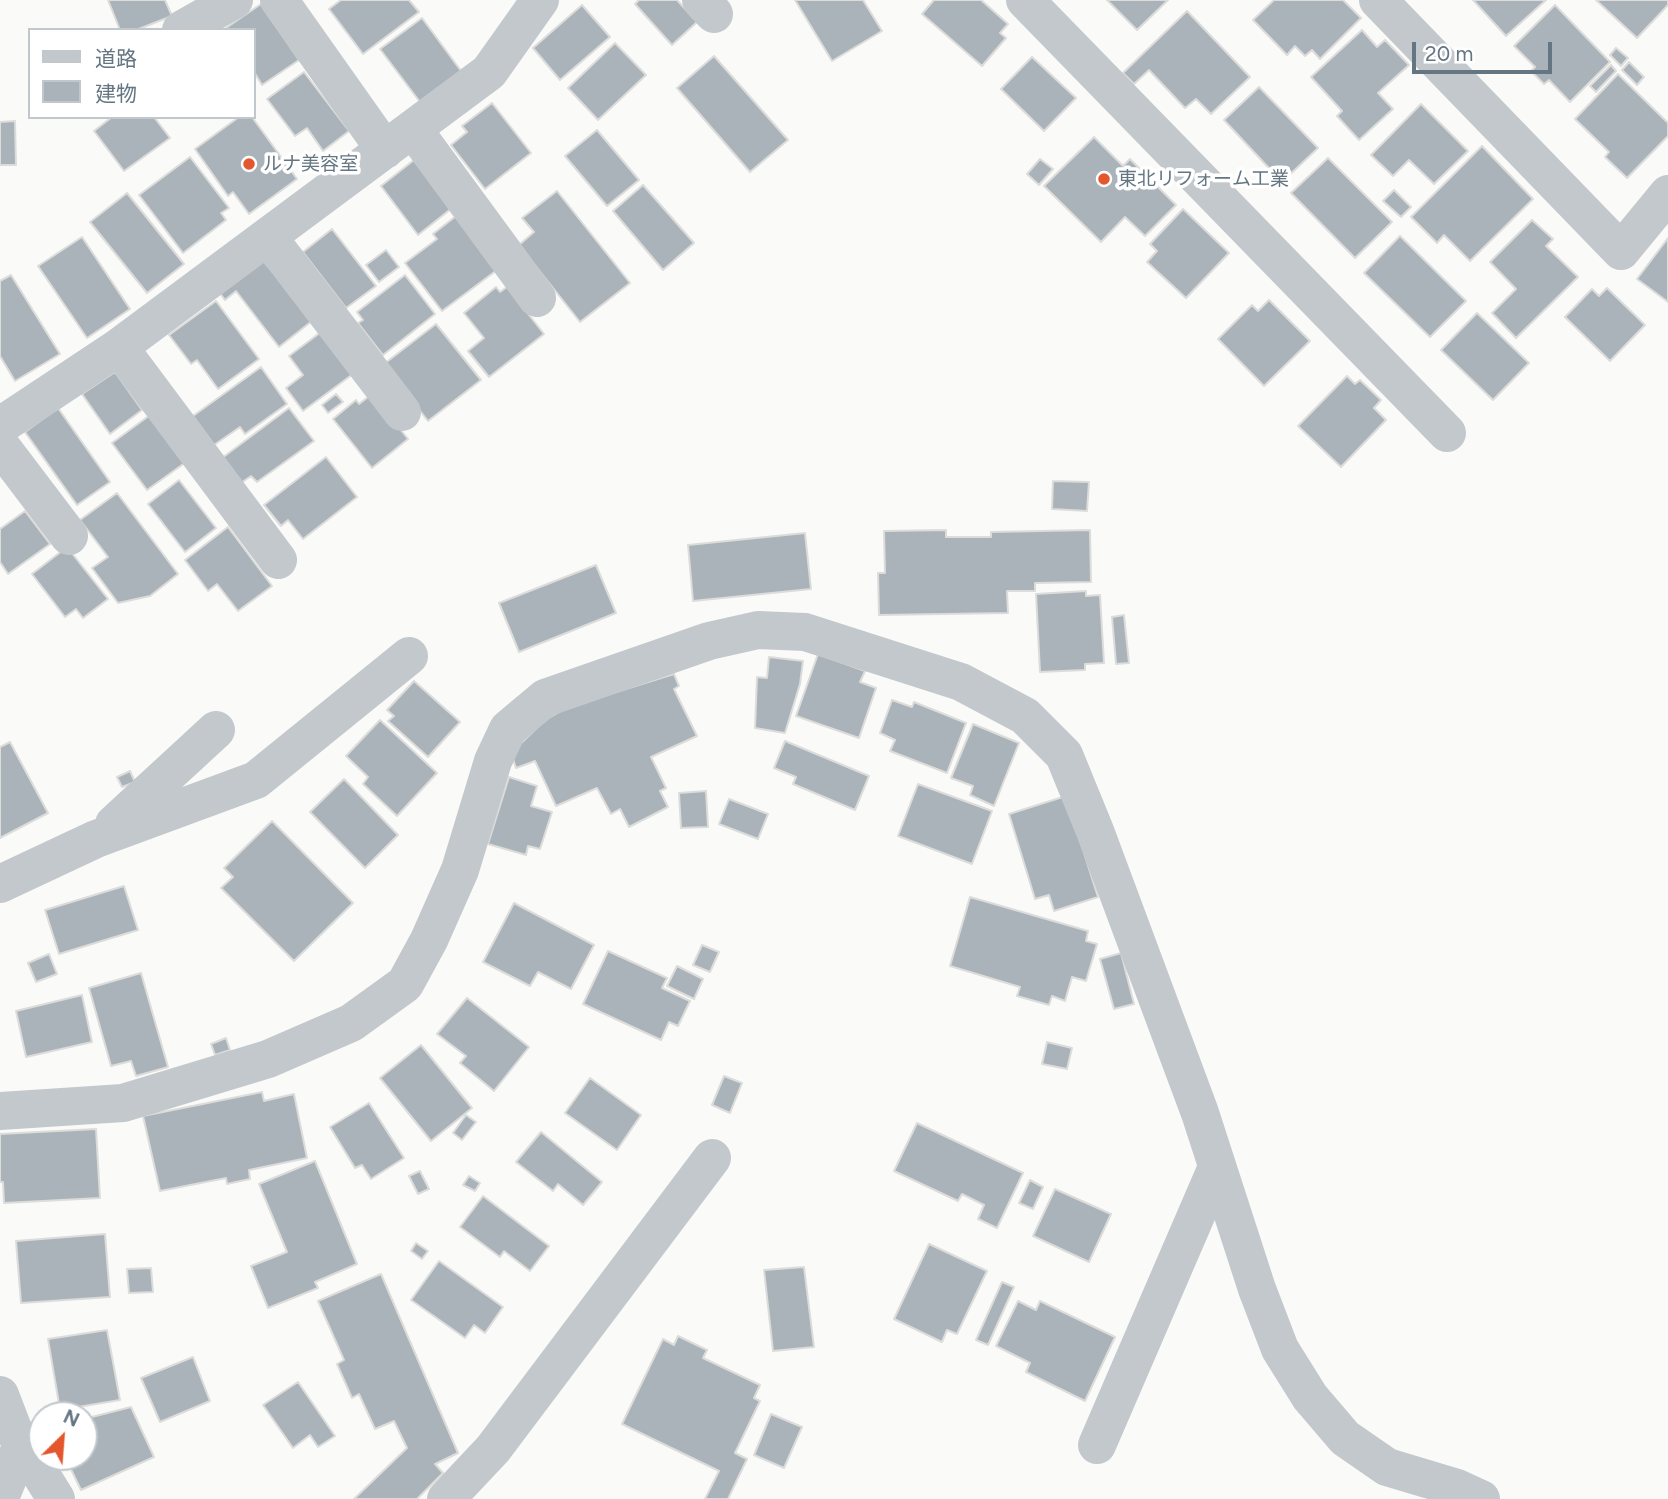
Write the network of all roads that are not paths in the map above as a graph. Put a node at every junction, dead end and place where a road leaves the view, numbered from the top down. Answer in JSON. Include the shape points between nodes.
{"nodes":[{"id":1,"x":234,"y":0,"type":"edge"},
{"id":2,"x":279,"y":0,"type":"edge"},
{"id":3,"x":540,"y":0,"type":"edge"},
{"id":4,"x":1025,"y":0,"type":"edge"},
{"id":5,"x":1378,"y":0,"type":"edge"},
{"id":6,"x":185,"y":28,"type":"edge"},
{"id":7,"x":399,"y":139,"type":"junction"},
{"id":8,"x":1668,"y":194,"type":"edge"},
{"id":9,"x":268,"y":237,"type":"junction"},
{"id":10,"x":537,"y":298,"type":"dead end"},
{"id":11,"x":119,"y":347,"type":"junction"},
{"id":12,"x":401,"y":412,"type":"dead end"},
{"id":13,"x":0,"y":426,"type":"edge"},
{"id":14,"x":1447,"y":433,"type":"dead end"},
{"id":15,"x":0,"y":445,"type":"edge"},
{"id":16,"x":69,"y":536,"type":"dead end"},
{"id":17,"x":278,"y":560,"type":"dead end"},
{"id":18,"x":409,"y":656,"type":"dead end"},
{"id":19,"x":216,"y":730,"type":"dead end"},
{"id":20,"x":96,"y":839,"type":"junction"},
{"id":21,"x":0,"y":884,"type":"edge"},
{"id":22,"x":0,"y":1111,"type":"edge"},
{"id":23,"x":712,"y":1157,"type":"dead end"},
{"id":24,"x":1217,"y":1167,"type":"junction"},
{"id":25,"x":0,"y":1395,"type":"edge"},
{"id":26,"x":22,"y":1444,"type":"junction"},
{"id":27,"x":1097,"y":1445,"type":"dead end"},
{"id":28,"x":0,"y":1498,"type":"edge"},
{"id":29,"x":56,"y":1499,"type":"edge"},
{"id":30,"x":446,"y":1499,"type":"edge"},
{"id":31,"x":1481,"y":1499,"type":"edge"}],
"edges":[{"from":1,"to":6,"type":"street"},
{"from":2,"to":7,"type":"street"},
{"from":3,"to":7,"type":"street","via":[[489,72]]},
{"from":4,"to":14,"type":"street"},
{"from":5,"to":8,"type":"street","via":[[1621,251]]},
{"from":7,"to":9,"type":"street"},
{"from":7,"to":10,"type":"street"},
{"from":9,"to":11,"type":"street"},
{"from":9,"to":12,"type":"street"},
{"from":11,"to":13,"type":"street"},
{"from":11,"to":17,"type":"street"},
{"from":15,"to":16,"type":"street"},
{"from":18,"to":20,"type":"street","via":[[256,780]]},
{"from":19,"to":20,"type":"street"},
{"from":20,"to":21,"type":"street"},
{"from":22,"to":24,"type":"street","via":[[123,1103],[268,1059],[351,1023],[405,984],[429,940],[460,870],[493,761],[508,729],[545,698],[709,641],[758,630],[805,632],[961,682],[1026,716],[1064,755],[1096,831]]},
{"from":23,"to":30,"type":"street","via":[[493,1450]]},
{"from":24,"to":27,"type":"street"},
{"from":24,"to":31,"type":"street","via":[[1280,1349],[1310,1397],[1345,1438],[1387,1467]]},
{"from":25,"to":26,"type":"street"},
{"from":26,"to":28,"type":"street"},
{"from":26,"to":29,"type":"street"}]}
